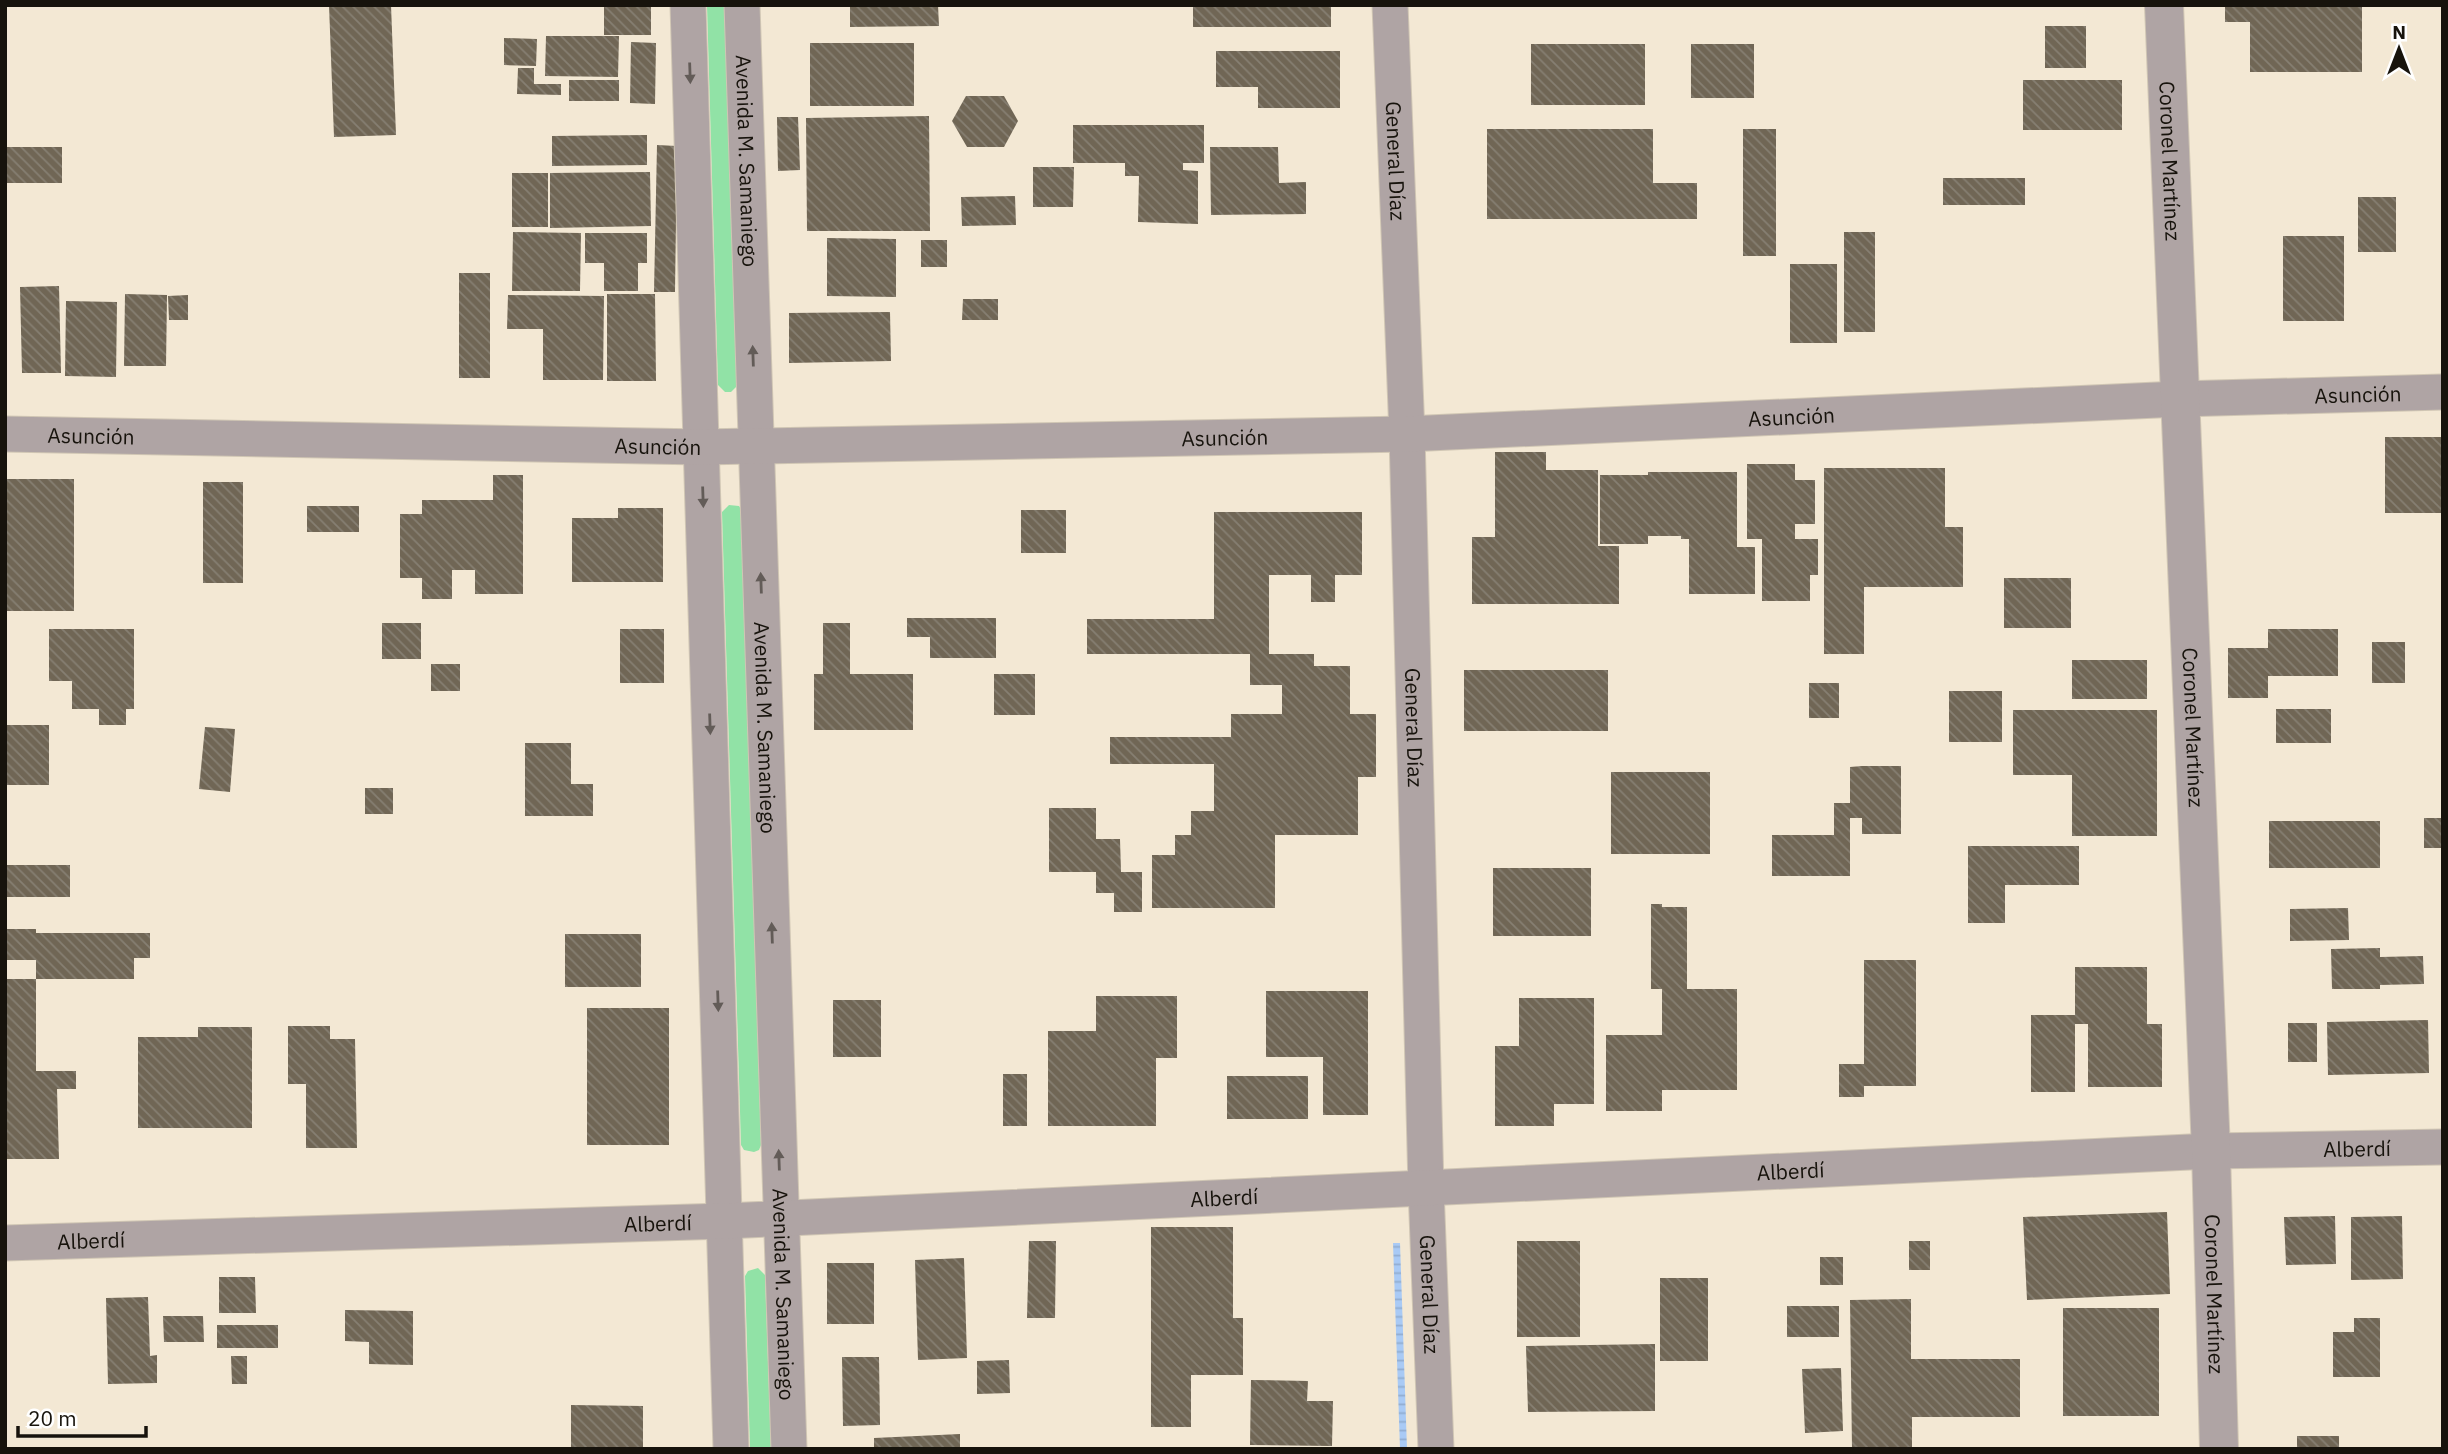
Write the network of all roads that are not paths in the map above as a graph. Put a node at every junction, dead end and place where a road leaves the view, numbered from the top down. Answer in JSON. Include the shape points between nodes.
{"nodes":[{"id":1,"x":688,"y":5,"type":"edge"},
{"id":2,"x":742,"y":5,"type":"edge"},
{"id":3,"x":1390,"y":5,"type":"edge"},
{"id":4,"x":2164,"y":5,"type":"edge"},
{"id":5,"x":2443,"y":393,"type":"edge"},
{"id":6,"x":2179,"y":399,"type":"junction"},
{"id":7,"x":5,"y":434,"type":"edge"},
{"id":8,"x":1407,"y":434,"type":"junction"},
{"id":9,"x":756,"y":445,"type":"junction"},
{"id":10,"x":702,"y":447,"type":"junction"},
{"id":11,"x":2443,"y":1147,"type":"edge"},
{"id":12,"x":2211,"y":1151,"type":"junction"},
{"id":13,"x":1426,"y":1188,"type":"junction"},
{"id":14,"x":781,"y":1218,"type":"junction"},
{"id":15,"x":725,"y":1221,"type":"junction"},
{"id":16,"x":5,"y":1243,"type":"edge"},
{"id":17,"x":732,"y":1449,"type":"edge"},
{"id":18,"x":789,"y":1449,"type":"edge"},
{"id":19,"x":1436,"y":1449,"type":"edge"},
{"id":20,"x":2219,"y":1449,"type":"edge"}],
"edges":[{"from":1,"to":10,"type":"street","one_way":true},
{"from":9,"to":2,"type":"street","name":"Avenida M. Samaniego","one_way":true},
{"from":3,"to":8,"type":"street","name":"General Díaz"},
{"from":4,"to":6,"type":"street","name":"Coronel Martínez"},
{"from":5,"to":6,"type":"street","name":"Asunción"},
{"from":6,"to":8,"type":"street","name":"Asunción"},
{"from":6,"to":12,"type":"street","name":"Coronel Martínez"},
{"from":7,"to":10,"type":"street","name":"Asunción"},
{"from":8,"to":9,"type":"street","name":"Asunción"},
{"from":8,"to":13,"type":"street","name":"General Díaz"},
{"from":9,"to":10,"type":"street","name":"Asunción"},
{"from":14,"to":9,"type":"street","name":"Avenida M. Samaniego","one_way":true},
{"from":10,"to":15,"type":"street","one_way":true},
{"from":11,"to":12,"type":"street","name":"Alberdí"},
{"from":12,"to":13,"type":"street","name":"Alberdí"},
{"from":12,"to":20,"type":"street","name":"Coronel Martínez"},
{"from":13,"to":14,"type":"street","name":"Alberdí"},
{"from":13,"to":19,"type":"street","name":"General Díaz"},
{"from":14,"to":15,"type":"street","name":"Alberdí"},
{"from":14,"to":18,"type":"street","name":"Avenida M. Samaniego"},
{"from":15,"to":16,"type":"street","name":"Alberdí"},
{"from":15,"to":17,"type":"street"}]}
